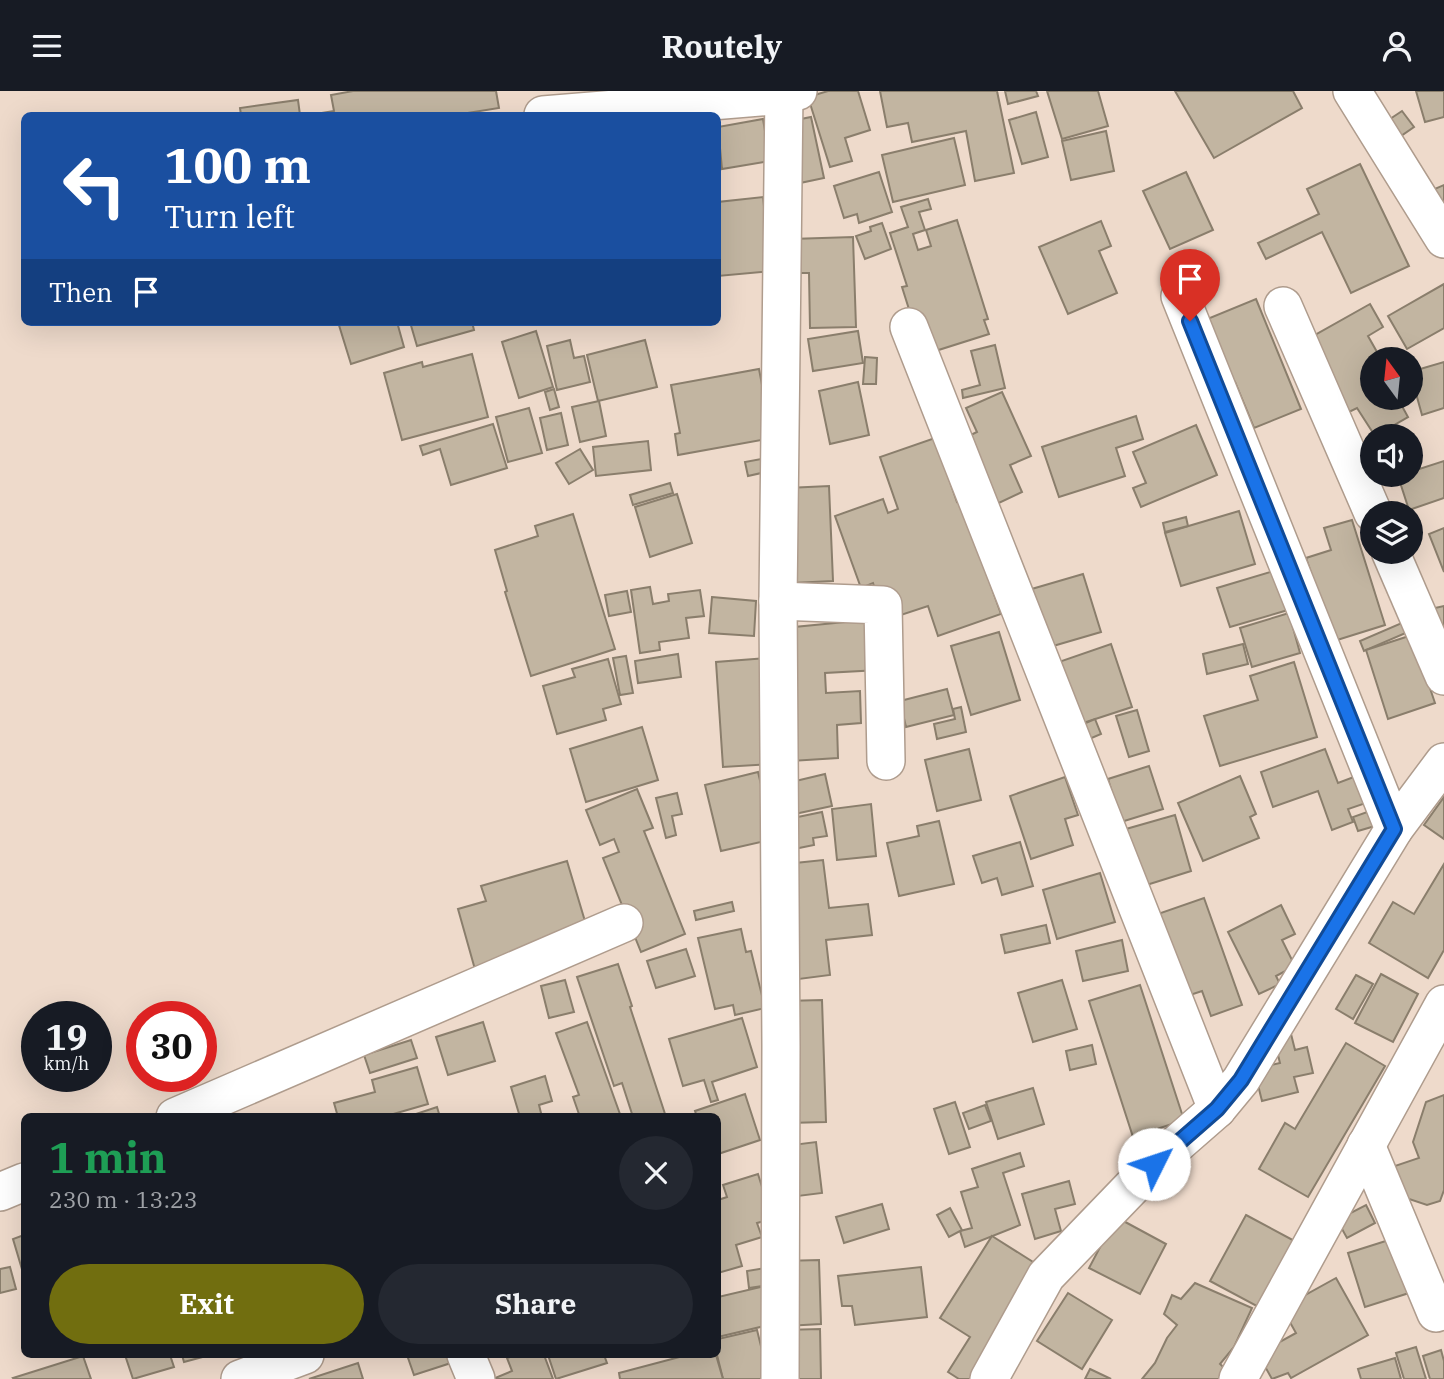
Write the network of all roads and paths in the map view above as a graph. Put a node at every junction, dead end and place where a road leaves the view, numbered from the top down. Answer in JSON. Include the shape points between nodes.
{"nodes":[{"id":1,"x":1352,"y":91,"type":"edge"},
{"id":2,"x":789,"y":92,"type":"edge"},
{"id":3,"x":575,"y":112,"type":"edge"},
{"id":4,"x":1444,"y":239,"type":"edge"},
{"id":5,"x":1180,"y":296,"type":"dead end"},
{"id":6,"x":1283,"y":306,"type":"dead end"},
{"id":7,"x":909,"y":327,"type":"dead end"},
{"id":8,"x":1368,"y":501,"type":"edge"},
{"id":9,"x":1396,"y":564,"type":"edge"},
{"id":10,"x":778,"y":601,"type":"junction"},
{"id":11,"x":1444,"y":676,"type":"edge"},
{"id":12,"x":886,"y":761,"type":"dead end"},
{"id":13,"x":1444,"y":762,"type":"edge"},
{"id":14,"x":1394,"y":829,"type":"junction"},
{"id":15,"x":624,"y":923,"type":"dead end"},
{"id":16,"x":1444,"y":1004,"type":"edge"},
{"id":17,"x":1217,"y":1109,"type":"junction"},
{"id":18,"x":184,"y":1113,"type":"edge"},
{"id":19,"x":1366,"y":1145,"type":"junction"},
{"id":20,"x":21,"y":1183,"type":"edge"},
{"id":21,"x":0,"y":1192,"type":"edge"},
{"id":22,"x":1436,"y":1313,"type":"dead end"},
{"id":23,"x":297,"y":1358,"type":"edge"},
{"id":24,"x":467,"y":1358,"type":"edge"},
{"id":25,"x":240,"y":1379,"type":"edge"},
{"id":26,"x":476,"y":1379,"type":"edge"},
{"id":27,"x":780,"y":1379,"type":"edge"},
{"id":28,"x":989,"y":1379,"type":"edge"},
{"id":29,"x":1238,"y":1379,"type":"edge"}],
"edges":[{"from":1,"to":4,"type":"street"},
{"from":2,"to":3,"type":"street"},
{"from":2,"to":10,"type":"street"},
{"from":5,"to":14,"type":"street"},
{"from":6,"to":8,"type":"street"},
{"from":7,"to":17,"type":"street"},
{"from":9,"to":11,"type":"street"},
{"from":10,"to":12,"type":"street","via":[[883,605]]},
{"from":10,"to":27,"type":"street"},
{"from":13,"to":14,"type":"street"},
{"from":14,"to":17,"type":"street","via":[[1241,1080]]},
{"from":15,"to":18,"type":"street"},
{"from":16,"to":19,"type":"street"},
{"from":17,"to":28,"type":"street","via":[[1154,1164],[1046,1276]]},
{"from":19,"to":22,"type":"street"},
{"from":19,"to":29,"type":"street"},
{"from":20,"to":21,"type":"street"},
{"from":23,"to":25,"type":"street"},
{"from":24,"to":26,"type":"street"}]}
